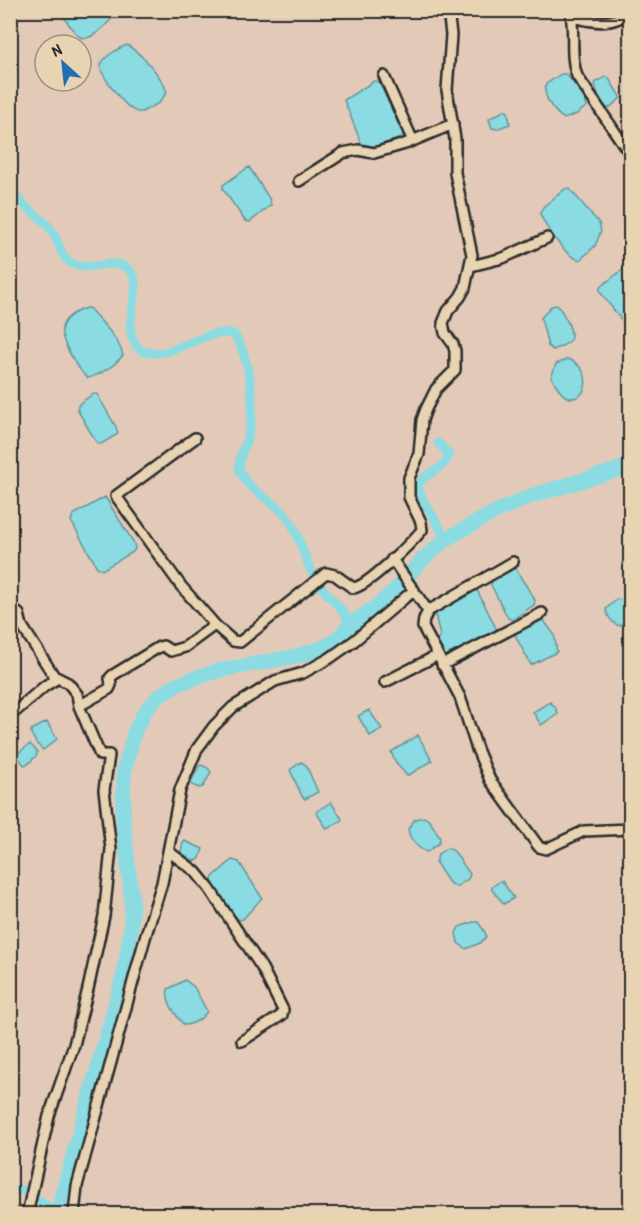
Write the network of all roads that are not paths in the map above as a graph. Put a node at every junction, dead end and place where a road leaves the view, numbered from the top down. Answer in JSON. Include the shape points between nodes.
{"nodes":[{"id":1,"x":448,"y":10,"type":"edge"},
{"id":2,"x":630,"y":10,"type":"edge"},
{"id":3,"x":571,"y":14,"type":"edge"},
{"id":4,"x":384,"y":76,"type":"dead end"},
{"id":5,"x":453,"y":124,"type":"junction"},
{"id":6,"x":413,"y":141,"type":"junction"},
{"id":7,"x":630,"y":154,"type":"edge"},
{"id":8,"x":299,"y":181,"type":"dead end"},
{"id":9,"x":547,"y":238,"type":"dead end"},
{"id":10,"x":471,"y":266,"type":"junction"},
{"id":11,"x":195,"y":438,"type":"dead end"},
{"id":12,"x":392,"y":559,"type":"junction"},
{"id":13,"x":513,"y":562,"type":"dead end"},
{"id":14,"x":412,"y":587,"type":"junction"},
{"id":15,"x":10,"y":607,"type":"edge"},
{"id":16,"x":428,"y":611,"type":"junction"},
{"id":17,"x":542,"y":613,"type":"dead end"},
{"id":18,"x":216,"y":626,"type":"junction"},
{"id":19,"x":440,"y":660,"type":"junction"},
{"id":20,"x":58,"y":678,"type":"junction"},
{"id":21,"x":385,"y":682,"type":"dead end"},
{"id":22,"x":80,"y":706,"type":"junction"},
{"id":23,"x":10,"y":716,"type":"edge"},
{"id":24,"x":630,"y":829,"type":"edge"},
{"id":25,"x":168,"y":851,"type":"junction"},
{"id":26,"x":242,"y":1041,"type":"dead end"},
{"id":27,"x":27,"y":1211,"type":"edge"},
{"id":28,"x":74,"y":1215,"type":"edge"}],
"edges":[{"from":1,"to":5,"type":"street","via":[[451,35],[447,90]]},
{"from":2,"to":3,"type":"street","via":[[604,22],[590,22]]},
{"from":3,"to":7,"type":"street","via":[[577,76]]},
{"from":4,"to":6,"type":"street"},
{"from":5,"to":6,"type":"street"},
{"from":5,"to":10,"type":"street","via":[[455,173]]},
{"from":6,"to":8,"type":"street","via":[[374,153],[343,153]]},
{"from":9,"to":10,"type":"street","via":[[503,258]]},
{"from":10,"to":12,"type":"street","via":[[465,288],[443,323],[455,351],[456,370],[436,389],[426,409],[419,453],[409,478],[409,497],[422,530]]},
{"from":11,"to":18,"type":"street","via":[[116,496],[181,586]]},
{"from":12,"to":14,"type":"street"},
{"from":12,"to":18,"type":"street","via":[[356,588],[335,575],[323,574],[240,642],[233,641]]},
{"from":13,"to":16,"type":"street"},
{"from":14,"to":16,"type":"street"},
{"from":14,"to":25,"type":"street","via":[[354,642],[303,673],[259,690],[214,726],[197,750],[180,790]]},
{"from":15,"to":20,"type":"street","via":[[19,614],[31,641]]},
{"from":16,"to":19,"type":"street","via":[[423,627]]},
{"from":17,"to":19,"type":"street"},
{"from":18,"to":22,"type":"street","via":[[184,647],[171,651],[163,646],[154,649],[113,675],[109,689]]},
{"from":19,"to":21,"type":"street"},
{"from":19,"to":24,"type":"street","via":[[460,697],[490,780],[539,847],[546,849],[584,831]]},
{"from":20,"to":22,"type":"street","via":[[77,694]]},
{"from":20,"to":23,"type":"street"},
{"from":22,"to":27,"type":"street","via":[[100,755],[109,755],[104,790],[111,849],[108,884],[88,989],[74,1045],[49,1116]]},
{"from":25,"to":26,"type":"street","via":[[195,871],[209,888],[262,968],[283,1010],[282,1015]]},
{"from":25,"to":28,"type":"street","via":[[77,1186]]}]}
